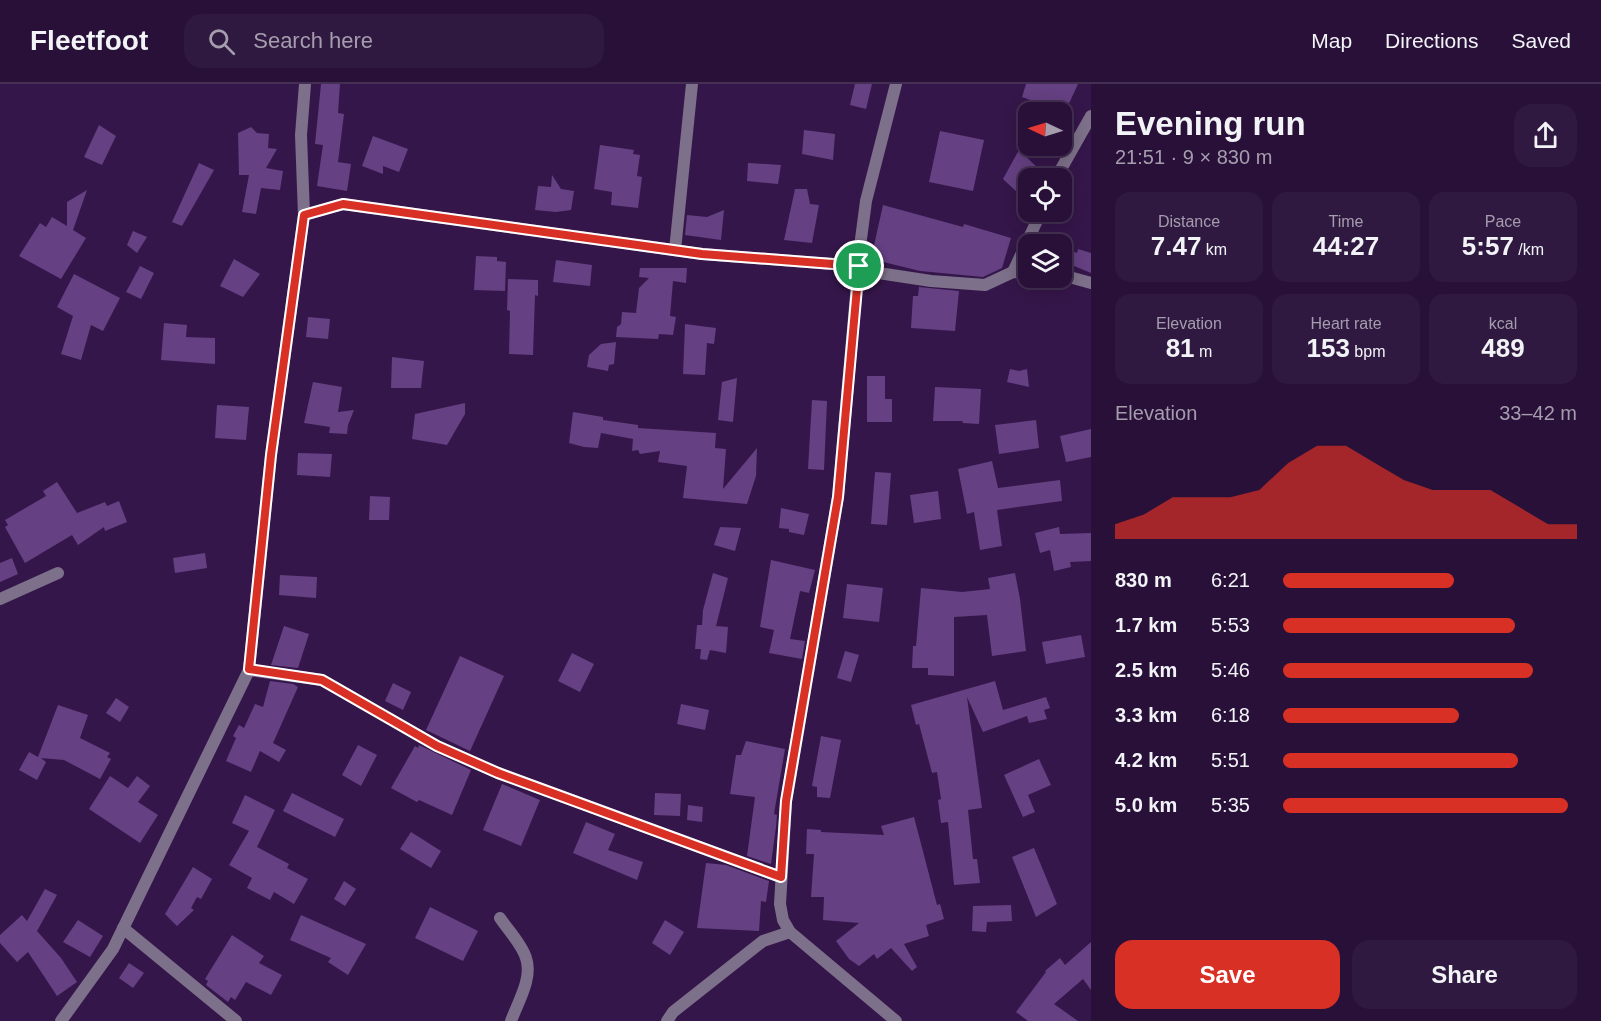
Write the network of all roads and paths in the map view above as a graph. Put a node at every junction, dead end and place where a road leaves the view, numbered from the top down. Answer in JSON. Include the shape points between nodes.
{"nodes":[{"id":1,"x":305,"y":84,"type":"edge"},
{"id":2,"x":692,"y":84,"type":"edge"},
{"id":3,"x":896,"y":84,"type":"edge"},
{"id":4,"x":1091,"y":116,"type":"edge"},
{"id":5,"x":1062,"y":168,"type":"edge"},
{"id":6,"x":304,"y":215,"type":"junction"},
{"id":7,"x":1036,"y":222,"type":"edge"},
{"id":8,"x":675,"y":250,"type":"junction"},
{"id":9,"x":859,"y":268,"type":"junction"},
{"id":10,"x":1013,"y":272,"type":"junction"},
{"id":11,"x":1018,"y":272,"type":"edge"},
{"id":12,"x":1072,"y":277,"type":"edge"},
{"id":13,"x":1091,"y":282,"type":"edge"},
{"id":14,"x":58,"y":573,"type":"dead end"},
{"id":15,"x":0,"y":599,"type":"edge"},
{"id":16,"x":249,"y":669,"type":"junction"},
{"id":17,"x":781,"y":877,"type":"junction"},
{"id":18,"x":500,"y":918,"type":"dead end"},
{"id":19,"x":123,"y":928,"type":"junction"},
{"id":20,"x":790,"y":932,"type":"junction"},
{"id":21,"x":61,"y":1021,"type":"edge"},
{"id":22,"x":237,"y":1021,"type":"edge"},
{"id":23,"x":511,"y":1021,"type":"edge"},
{"id":24,"x":667,"y":1021,"type":"edge"},
{"id":25,"x":896,"y":1021,"type":"edge"}],
"edges":[{"from":1,"to":6,"type":"street","via":[[301,135]]},
{"from":2,"to":8,"type":"street"},
{"from":3,"to":9,"type":"street","via":[[866,201]]},
{"from":4,"to":5,"type":"street"},
{"from":6,"to":8,"type":"street","via":[[343,204]]},
{"from":6,"to":16,"type":"street","via":[[271,455]]},
{"from":7,"to":10,"type":"street"},
{"from":8,"to":9,"type":"street"},
{"from":9,"to":10,"type":"street","via":[[985,285]]},
{"from":9,"to":17,"type":"street","via":[[838,497],[786,801]]},
{"from":10,"to":11,"type":"street"},
{"from":12,"to":13,"type":"street"},
{"from":14,"to":15,"type":"street"},
{"from":16,"to":17,"type":"street","via":[[322,680],[437,746],[498,773]]},
{"from":16,"to":19,"type":"street"},
{"from":17,"to":20,"type":"street","via":[[780,904]]},
{"from":18,"to":23,"type":"street","via":[[526,956],[527,965],[525,985]]},
{"from":19,"to":21,"type":"street","via":[[113,949]]},
{"from":19,"to":22,"type":"street"},
{"from":20,"to":24,"type":"street","via":[[763,941],[673,1012]]},
{"from":20,"to":25,"type":"street"}]}
